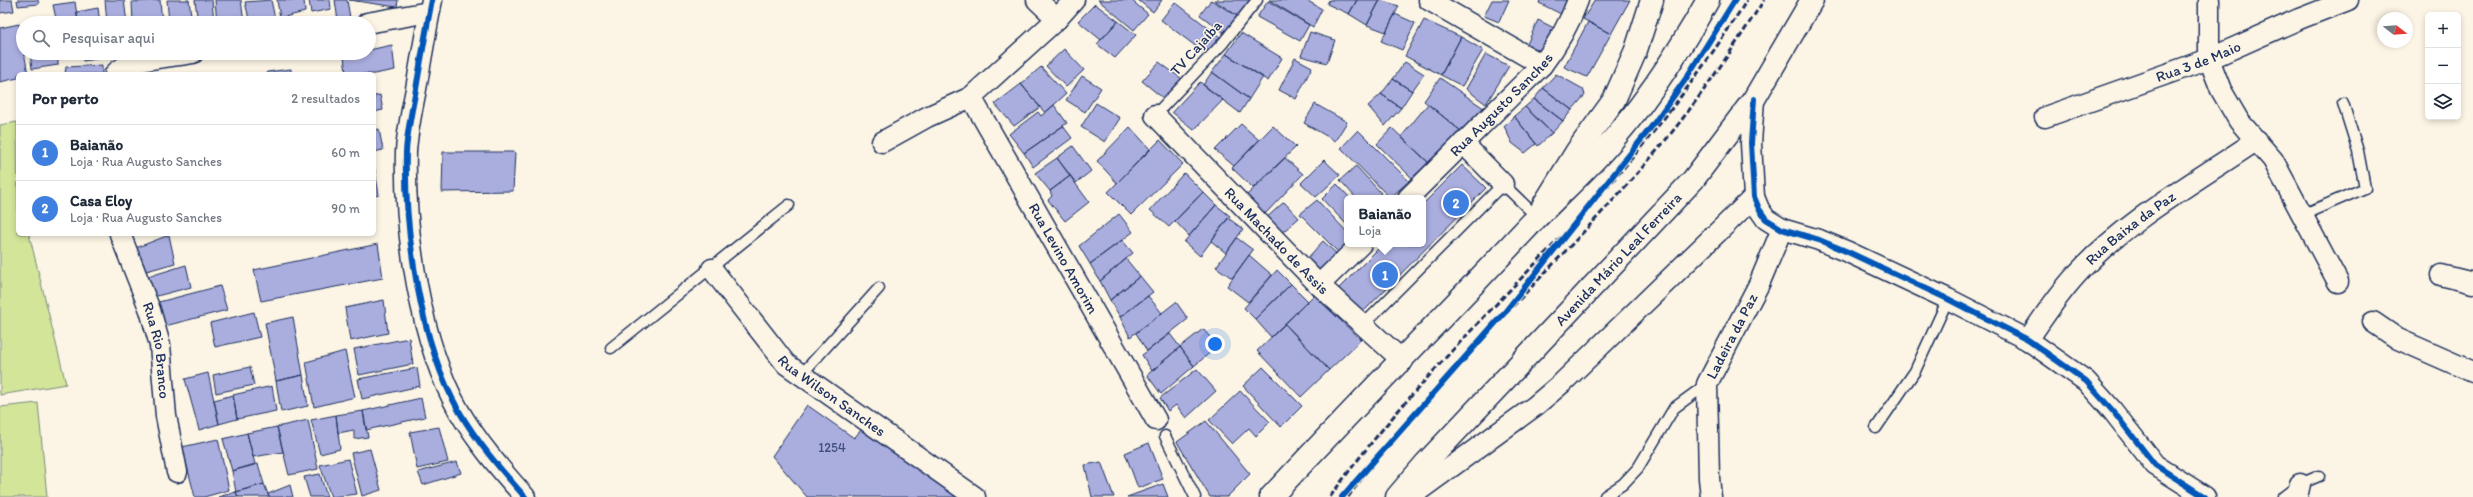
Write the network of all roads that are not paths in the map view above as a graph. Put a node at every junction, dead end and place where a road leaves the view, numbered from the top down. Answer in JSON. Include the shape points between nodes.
{"nodes":[{"id":1,"x":1037,"y":0,"type":"edge"},
{"id":2,"x":1074,"y":0,"type":"edge"},
{"id":3,"x":1258,"y":0,"type":"edge"},
{"id":4,"x":1429,"y":0,"type":"edge"},
{"id":5,"x":1578,"y":0,"type":"edge"},
{"id":6,"x":1652,"y":0,"type":"edge"},
{"id":7,"x":1708,"y":0,"type":"edge"},
{"id":8,"x":1812,"y":0,"type":"edge"},
{"id":9,"x":2209,"y":0,"type":"edge"},
{"id":10,"x":2348,"y":0,"type":"edge"},
{"id":11,"x":430,"y":6,"type":"edge"},
{"id":12,"x":1057,"y":19,"type":"junction"},
{"id":13,"x":376,"y":21,"type":"edge"},
{"id":14,"x":2209,"y":59,"type":"junction"},
{"id":15,"x":154,"y":60,"type":"edge"},
{"id":16,"x":1542,"y":65,"type":"junction"},
{"id":17,"x":116,"y":72,"type":"edge"},
{"id":18,"x":971,"y":97,"type":"junction"},
{"id":19,"x":1754,"y":99,"type":"junction"},
{"id":20,"x":2343,"y":103,"type":"dead end"},
{"id":21,"x":1155,"y":115,"type":"joint"},
{"id":22,"x":2045,"y":118,"type":"dead end"},
{"id":23,"x":2257,"y":140,"type":"junction"},
{"id":24,"x":882,"y":142,"type":"dead end"},
{"id":25,"x":1463,"y":143,"type":"junction"},
{"id":26,"x":1503,"y":184,"type":"junction"},
{"id":27,"x":1411,"y":195,"type":"edge"},
{"id":28,"x":1754,"y":197,"type":"junction"},
{"id":29,"x":789,"y":205,"type":"dead end"},
{"id":30,"x":2302,"y":214,"type":"junction"},
{"id":31,"x":1537,"y":217,"type":"junction"},
{"id":32,"x":1782,"y":228,"type":"junction"},
{"id":33,"x":121,"y":236,"type":"edge"},
{"id":34,"x":1358,"y":247,"type":"edge"},
{"id":35,"x":712,"y":269,"type":"junction"},
{"id":36,"x":2441,"y":275,"type":"dead end"},
{"id":37,"x":2338,"y":282,"type":"dead end"},
{"id":38,"x":2473,"y":283,"type":"edge"},
{"id":39,"x":1319,"y":285,"type":"junction"},
{"id":40,"x":879,"y":288,"type":"dead end"},
{"id":41,"x":1948,"y":298,"type":"junction"},
{"id":42,"x":2373,"y":322,"type":"dead end"},
{"id":43,"x":1363,"y":325,"type":"junction"},
{"id":44,"x":2028,"y":340,"type":"junction"},
{"id":45,"x":611,"y":348,"type":"dead end"},
{"id":46,"x":1403,"y":361,"type":"junction"},
{"id":47,"x":2473,"y":372,"type":"edge"},
{"id":48,"x":801,"y":375,"type":"junction"},
{"id":49,"x":1708,"y":384,"type":"junction"},
{"id":50,"x":1161,"y":428,"type":"joint"},
{"id":51,"x":1876,"y":428,"type":"dead end"},
{"id":52,"x":177,"y":472,"type":"dead end"},
{"id":53,"x":2319,"y":476,"type":"dead end"},
{"id":54,"x":2299,"y":491,"type":"edge"},
{"id":55,"x":1605,"y":496,"type":"edge"},
{"id":56,"x":525,"y":497,"type":"edge"},
{"id":57,"x":975,"y":497,"type":"edge"},
{"id":58,"x":1196,"y":497,"type":"edge"},
{"id":59,"x":1271,"y":497,"type":"edge"},
{"id":60,"x":1397,"y":497,"type":"edge"},
{"id":61,"x":1410,"y":497,"type":"edge"},
{"id":62,"x":1711,"y":497,"type":"edge"},
{"id":63,"x":2205,"y":497,"type":"edge"},
{"id":64,"x":2283,"y":497,"type":"edge"}],
"edges":[{"from":1,"to":12,"type":"street"},
{"from":2,"to":12,"type":"street"},
{"from":3,"to":21,"type":"lane","name":"TV Cajaíba","via":[[1223,43]]},
{"from":4,"to":16,"type":"street"},
{"from":5,"to":16,"type":"street","name":"Rua Augusto Sanches","via":[[1559,43]]},
{"from":6,"to":31,"type":"main road","via":[[1631,63],[1614,100],[1577,151]]},
{"from":7,"to":31,"type":"main road","via":[[1670,62],[1634,112],[1602,152]]},
{"from":8,"to":19,"type":"main road","name":"Avenida Mário Leal Ferreira"},
{"from":9,"to":14,"type":"street"},
{"from":10,"to":14,"type":"street","name":"Rua 3 de Maio"},
{"from":11,"to":13,"type":"street"},
{"from":11,"to":56,"type":"street","via":[[406,151],[407,199],[413,260],[423,312],[434,351],[458,409],[472,433]]},
{"from":12,"to":18,"type":"street"},
{"from":14,"to":22,"type":"street","name":"Rua 3 de Maio"},
{"from":14,"to":23,"type":"street","via":[[2228,106]]},
{"from":15,"to":17,"type":"street","via":[[120,67]]},
{"from":16,"to":25,"type":"street","name":"Rua Augusto Sanches"},
{"from":18,"to":24,"type":"street","via":[[927,117]]},
{"from":18,"to":50,"type":"street","name":"Rua Levino Amorim"},
{"from":19,"to":28,"type":"street","via":[[1751,143]]},
{"from":19,"to":60,"type":"main road","name":"Avenida Mário Leal Ferreira","via":[[1693,180],[1426,463]]},
{"from":20,"to":30,"type":"lane","via":[[2358,151],[2365,188]]},
{"from":21,"to":39,"type":"street","name":"Rua Machado de Assis"},
{"from":23,"to":30,"type":"street","via":[[2273,160]]},
{"from":23,"to":44,"type":"street","name":"Rua Baixa da Paz","via":[[2141,219],[2105,247],[2056,299]]},
{"from":25,"to":26,"type":"street"},
{"from":25,"to":27,"type":"street","name":"Rua Augusto Sanches"},
{"from":26,"to":31,"type":"lane"},
{"from":26,"to":43,"type":"lane"},
{"from":28,"to":32,"type":"street","via":[[1766,219]]},
{"from":28,"to":61,"type":"street","via":[[1562,383],[1535,406]]},
{"from":29,"to":35,"type":"lane"},
{"from":30,"to":37,"type":"street"},
{"from":31,"to":46,"type":"main road"},
{"from":32,"to":41,"type":"street","via":[[1820,240]]},
{"from":32,"to":49,"type":"street","name":"Ladeira da Paz","via":[[1758,284]]},
{"from":33,"to":52,"type":"street","name":"Rua Rio Branco","via":[[150,310],[160,345],[166,416]]},
{"from":34,"to":39,"type":"street"},
{"from":35,"to":45,"type":"lane"},
{"from":35,"to":48,"type":"street","name":"Rua Wilson Sanches","via":[[786,364]]},
{"from":36,"to":38,"type":"street"},
{"from":39,"to":43,"type":"street","name":"Rua Machado de Assis"},
{"from":40,"to":48,"type":"lane"},
{"from":41,"to":44,"type":"street"},
{"from":41,"to":51,"type":"lane","via":[[1915,371]]},
{"from":42,"to":47,"type":"street","via":[[2398,339]]},
{"from":43,"to":46,"type":"street","name":"Rua Machado de Assis"},
{"from":44,"to":63,"type":"street","via":[[2086,381],[2155,465]]},
{"from":46,"to":59,"type":"main road"},
{"from":48,"to":57,"type":"street","name":"Rua Wilson Sanches"},
{"from":49,"to":55,"type":"lane","via":[[1674,408],[1638,468],[1623,484]]},
{"from":49,"to":62,"type":"street","name":"Ladeira da Paz"},
{"from":50,"to":58,"type":"lane"},
{"from":53,"to":54,"type":"lane"},
{"from":54,"to":64,"type":"lane"}]}
